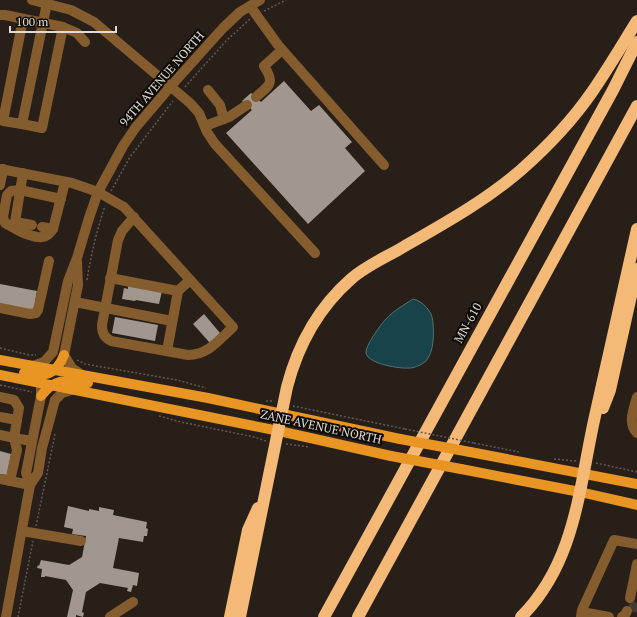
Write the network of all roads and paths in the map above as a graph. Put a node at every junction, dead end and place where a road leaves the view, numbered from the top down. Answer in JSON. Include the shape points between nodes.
{"nodes":[{"id":1,"x":32,"y":0,"type":"edge"},
{"id":2,"x":260,"y":0,"type":"edge"},
{"id":3,"x":286,"y":0,"type":"edge"},
{"id":4,"x":47,"y":3,"type":"junction"},
{"id":5,"x":250,"y":6,"type":"junction"},
{"id":6,"x":0,"y":15,"type":"edge"},
{"id":7,"x":257,"y":15,"type":"junction"},
{"id":8,"x":23,"y":19,"type":"junction"},
{"id":9,"x":637,"y":21,"type":"edge"},
{"id":10,"x":43,"y":23,"type":"junction"},
{"id":11,"x":63,"y":27,"type":"junction"},
{"id":12,"x":85,"y":42,"type":"dead end"},
{"id":13,"x":637,"y":42,"type":"edge"},
{"id":14,"x":282,"y":50,"type":"junction"},
{"id":15,"x":170,"y":87,"type":"junction"},
{"id":16,"x":208,"y":90,"type":"dead end"},
{"id":17,"x":179,"y":94,"type":"junction"},
{"id":18,"x":256,"y":97,"type":"dead end"},
{"id":19,"x":247,"y":106,"type":"dead end"},
{"id":20,"x":637,"y":106,"type":"edge"},
{"id":21,"x":224,"y":119,"type":"junction"},
{"id":22,"x":22,"y":124,"type":"junction"},
{"id":23,"x":205,"y":126,"type":"junction"},
{"id":24,"x":384,"y":165,"type":"dead end"},
{"id":25,"x":2,"y":169,"type":"edge"},
{"id":26,"x":23,"y":173,"type":"junction"},
{"id":27,"x":65,"y":182,"type":"junction"},
{"id":28,"x":0,"y":185,"type":"edge"},
{"id":29,"x":20,"y":190,"type":"junction"},
{"id":30,"x":98,"y":192,"type":"junction"},
{"id":31,"x":108,"y":197,"type":"junction"},
{"id":32,"x":61,"y":199,"type":"junction"},
{"id":33,"x":134,"y":218,"type":"junction"},
{"id":34,"x":16,"y":225,"type":"junction"},
{"id":35,"x":53,"y":229,"type":"junction"},
{"id":36,"x":637,"y":229,"type":"edge"},
{"id":37,"x":315,"y":254,"type":"dead end"},
{"id":38,"x":77,"y":258,"type":"junction"},
{"id":39,"x":49,"y":260,"type":"dead end"},
{"id":40,"x":637,"y":269,"type":"edge"},
{"id":41,"x":110,"y":278,"type":"junction"},
{"id":42,"x":190,"y":280,"type":"junction"},
{"id":43,"x":86,"y":286,"type":"dead end"},
{"id":44,"x":178,"y":291,"type":"junction"},
{"id":45,"x":75,"y":302,"type":"junction"},
{"id":46,"x":0,"y":308,"type":"edge"},
{"id":47,"x":106,"y":308,"type":"junction"},
{"id":48,"x":172,"y":321,"type":"junction"},
{"id":49,"x":0,"y":348,"type":"edge"},
{"id":50,"x":167,"y":351,"type":"junction"},
{"id":51,"x":40,"y":354,"type":"dead end"},
{"id":52,"x":64,"y":354,"type":"junction"},
{"id":53,"x":76,"y":359,"type":"dead end"},
{"id":54,"x":0,"y":360,"type":"edge"},
{"id":55,"x":33,"y":366,"type":"junction"},
{"id":56,"x":0,"y":369,"type":"edge"},
{"id":57,"x":55,"y":370,"type":"junction"},
{"id":58,"x":0,"y":374,"type":"edge"},
{"id":59,"x":83,"y":376,"type":"junction"},
{"id":60,"x":38,"y":382,"type":"junction"},
{"id":61,"x":0,"y":385,"type":"edge"},
{"id":62,"x":52,"y":385,"type":"junction"},
{"id":63,"x":74,"y":389,"type":"junction"},
{"id":64,"x":206,"y":393,"type":"junction"},
{"id":65,"x":37,"y":394,"type":"junction"},
{"id":66,"x":0,"y":397,"type":"edge"},
{"id":67,"x":637,"y":397,"type":"edge"},
{"id":68,"x":262,"y":401,"type":"dead end"},
{"id":69,"x":274,"y":401,"type":"dead end"},
{"id":70,"x":286,"y":409,"type":"junction"},
{"id":71,"x":635,"y":410,"type":"edge"},
{"id":72,"x":0,"y":417,"type":"edge"},
{"id":73,"x":17,"y":420,"type":"junction"},
{"id":74,"x":56,"y":430,"type":"dead end"},
{"id":75,"x":279,"y":431,"type":"junction"},
{"id":76,"x":592,"y":433,"type":"junction"},
{"id":77,"x":637,"y":433,"type":"edge"},
{"id":78,"x":0,"y":435,"type":"edge"},
{"id":79,"x":14,"y":438,"type":"junction"},
{"id":80,"x":32,"y":441,"type":"junction"},
{"id":81,"x":472,"y":448,"type":"junction"},
{"id":82,"x":526,"y":453,"type":"dead end"},
{"id":83,"x":548,"y":458,"type":"dead end"},
{"id":84,"x":586,"y":461,"type":"junction"},
{"id":85,"x":637,"y":472,"type":"edge"},
{"id":86,"x":584,"y":473,"type":"junction"},
{"id":87,"x":5,"y":480,"type":"edge"},
{"id":88,"x":637,"y":484,"type":"edge"},
{"id":89,"x":30,"y":485,"type":"junction"},
{"id":90,"x":580,"y":492,"type":"junction"},
{"id":91,"x":265,"y":499,"type":"junction"},
{"id":92,"x":637,"y":505,"type":"edge"},
{"id":93,"x":35,"y":529,"type":"dead end"},
{"id":94,"x":22,"y":531,"type":"junction"},
{"id":95,"x":33,"y":536,"type":"dead end"},
{"id":96,"x":81,"y":541,"type":"dead end"},
{"id":97,"x":637,"y":544,"type":"edge"},
{"id":98,"x":637,"y":564,"type":"edge"},
{"id":99,"x":634,"y":596,"type":"edge"},
{"id":100,"x":132,"y":602,"type":"dead end"},
{"id":101,"x":581,"y":614,"type":"edge"},
{"id":102,"x":0,"y":616,"type":"edge"},
{"id":103,"x":5,"y":617,"type":"edge"},
{"id":104,"x":18,"y":617,"type":"edge"},
{"id":105,"x":110,"y":617,"type":"edge"},
{"id":106,"x":230,"y":617,"type":"edge"},
{"id":107,"x":240,"y":617,"type":"edge"},
{"id":108,"x":324,"y":617,"type":"edge"},
{"id":109,"x":358,"y":617,"type":"edge"},
{"id":110,"x":521,"y":617,"type":"edge"},
{"id":111,"x":609,"y":617,"type":"edge"}],
"edges":[{"from":1,"to":4,"type":"street"},
{"from":2,"to":5,"type":"street","name":"94TH AVENUE NORTH"},
{"from":3,"to":7,"type":"path"},
{"from":4,"to":10,"type":"street"},
{"from":4,"to":15,"type":"street","via":[[71,10],[94,22]]},
{"from":5,"to":7,"type":"street"},
{"from":5,"to":15,"type":"street","name":"94TH AVENUE NORTH","via":[[224,28]]},
{"from":6,"to":8,"type":"street"},
{"from":7,"to":14,"type":"street"},
{"from":7,"to":17,"type":"path","via":[[226,41]]},
{"from":8,"to":10,"type":"street"},
{"from":8,"to":22,"type":"street","via":[[3,121]]},
{"from":9,"to":70,"type":"highway","via":[[582,106],[551,141],[520,170],[464,212],[360,272],[331,299],[315,319],[297,354],[290,376]]},
{"from":10,"to":11,"type":"street"},
{"from":10,"to":22,"type":"street"},
{"from":11,"to":12,"type":"street","via":[[77,33]]},
{"from":11,"to":22,"type":"street","via":[[42,128]]},
{"from":13,"to":108,"type":"highway","name":"MN-610"},
{"from":14,"to":18,"type":"street","via":[[264,66],[271,78],[270,82]]},
{"from":14,"to":24,"type":"street"},
{"from":15,"to":17,"type":"street"},
{"from":15,"to":30,"type":"street","name":"94TH AVENUE NORTH","via":[[136,127]]},
{"from":16,"to":21,"type":"street","via":[[220,105]]},
{"from":17,"to":23,"type":"street","via":[[199,113]]},
{"from":17,"to":31,"type":"path","via":[[130,157]]},
{"from":19,"to":21,"type":"street"},
{"from":20,"to":109,"type":"highway"},
{"from":21,"to":23,"type":"street"},
{"from":23,"to":37,"type":"street","via":[[215,144]]},
{"from":25,"to":26,"type":"street"},
{"from":25,"to":28,"type":"street"},
{"from":26,"to":27,"type":"street"},
{"from":26,"to":29,"type":"street"},
{"from":27,"to":30,"type":"street"},
{"from":27,"to":32,"type":"street"},
{"from":29,"to":32,"type":"street"},
{"from":29,"to":34,"type":"street"},
{"from":30,"to":31,"type":"street"},
{"from":30,"to":38,"type":"street","name":"94TH AVENUE NORTH"},
{"from":31,"to":33,"type":"street","via":[[124,207]]},
{"from":31,"to":43,"type":"path","via":[[91,253]]},
{"from":32,"to":35,"type":"street"},
{"from":33,"to":41,"type":"street","via":[[122,231],[118,240]]},
{"from":33,"to":42,"type":"street"},
{"from":34,"to":35,"type":"street"},
{"from":34,"to":35,"type":"street","via":[[22,233],[42,238]]},
{"from":36,"to":76,"type":"highway"},
{"from":38,"to":45,"type":"street","name":"94TH AVENUE NORTH","via":[[78,285]]},
{"from":38,"to":55,"type":"street","name":"94TH AVENUE NORTH","via":[[68,280],[52,352],[44,362]]},
{"from":39,"to":46,"type":"street","via":[[36,313]]},
{"from":40,"to":76,"type":"highway","via":[[610,390]]},
{"from":41,"to":44,"type":"street"},
{"from":41,"to":47,"type":"street"},
{"from":42,"to":44,"type":"street"},
{"from":42,"to":50,"type":"street","via":[[233,327],[203,353],[188,355]]},
{"from":44,"to":48,"type":"street"},
{"from":45,"to":47,"type":"street"},
{"from":45,"to":52,"type":"street","name":"94TH AVENUE NORTH"},
{"from":47,"to":48,"type":"street"},
{"from":47,"to":50,"type":"street","via":[[102,325],[105,338]]},
{"from":48,"to":50,"type":"street"},
{"from":49,"to":51,"type":"path","via":[[29,356]]},
{"from":52,"to":57,"type":"main road"},
{"from":52,"to":59,"type":"street","via":[[72,368]]},
{"from":53,"to":64,"type":"path","via":[[85,364],[177,380]]},
{"from":54,"to":55,"type":"main road","name":"ZANE AVENUE NORTH"},
{"from":55,"to":57,"type":"main road","name":"ZANE AVENUE NORTH"},
{"from":56,"to":57,"type":"main road","via":[[41,375]]},
{"from":57,"to":59,"type":"main road","name":"ZANE AVENUE NORTH"},
{"from":58,"to":60,"type":"main road","name":"ZANE AVENUE NORTH"},
{"from":59,"to":64,"type":"main road","name":"ZANE AVENUE NORTH"},
{"from":60,"to":62,"type":"main road","name":"ZANE AVENUE NORTH"},
{"from":60,"to":65,"type":"street","via":[[41,387]]},
{"from":61,"to":65,"type":"path"},
{"from":62,"to":63,"type":"main road","name":"ZANE AVENUE NORTH"},
{"from":62,"to":64,"type":"main road","via":[[74,381],[139,392]]},
{"from":62,"to":65,"type":"main road"},
{"from":63,"to":75,"type":"main road","name":"ZANE AVENUE NORTH"},
{"from":63,"to":89,"type":"street","via":[[62,393],[56,400],[42,448],[38,473]]},
{"from":64,"to":70,"type":"main road","name":"ZANE AVENUE NORTH"},
{"from":65,"to":80,"type":"street"},
{"from":66,"to":73,"type":"street","via":[[14,400],[19,408]]},
{"from":67,"to":71,"type":"street"},
{"from":68,"to":69,"type":"path"},
{"from":70,"to":75,"type":"highway"},
{"from":70,"to":81,"type":"path","bridge":true,"via":[[405,429]]},
{"from":70,"to":81,"type":"main road","name":"ZANE AVENUE NORTH","bridge":true,"via":[[400,438]]},
{"from":71,"to":77,"type":"street","via":[[631,424]]},
{"from":72,"to":73,"type":"street"},
{"from":73,"to":79,"type":"street"},
{"from":74,"to":93,"type":"path"},
{"from":75,"to":90,"type":"main road","name":"ZANE AVENUE NORTH","bridge":true,"via":[[391,456]]},
{"from":75,"to":91,"type":"highway"},
{"from":76,"to":84,"type":"highway"},
{"from":78,"to":79,"type":"street"},
{"from":79,"to":80,"type":"street"},
{"from":79,"to":87,"type":"street","via":[[16,450]]},
{"from":80,"to":89,"type":"street","via":[[26,473]]},
{"from":81,"to":82,"type":"path"},
{"from":81,"to":86,"type":"main road","name":"ZANE AVENUE NORTH"},
{"from":83,"to":84,"type":"path","via":[[573,462]]},
{"from":84,"to":85,"type":"path"},
{"from":84,"to":86,"type":"highway"},
{"from":86,"to":88,"type":"main road","name":"ZANE AVENUE NORTH"},
{"from":86,"to":90,"type":"highway"},
{"from":87,"to":89,"type":"street"},
{"from":89,"to":94,"type":"street"},
{"from":90,"to":92,"type":"main road","name":"ZANE AVENUE NORTH"},
{"from":90,"to":110,"type":"highway","via":[[560,560],[541,593]]},
{"from":91,"to":106,"type":"highway","via":[[248,530]]},
{"from":91,"to":107,"type":"highway"},
{"from":94,"to":96,"type":"street"},
{"from":94,"to":103,"type":"street"},
{"from":95,"to":104,"type":"path"},
{"from":97,"to":101,"type":"street","via":[[614,540]]},
{"from":98,"to":99,"type":"street"},
{"from":100,"to":105,"type":"street"},
{"from":101,"to":111,"type":"street"},
{"from":102,"to":103,"type":"street"}]}
